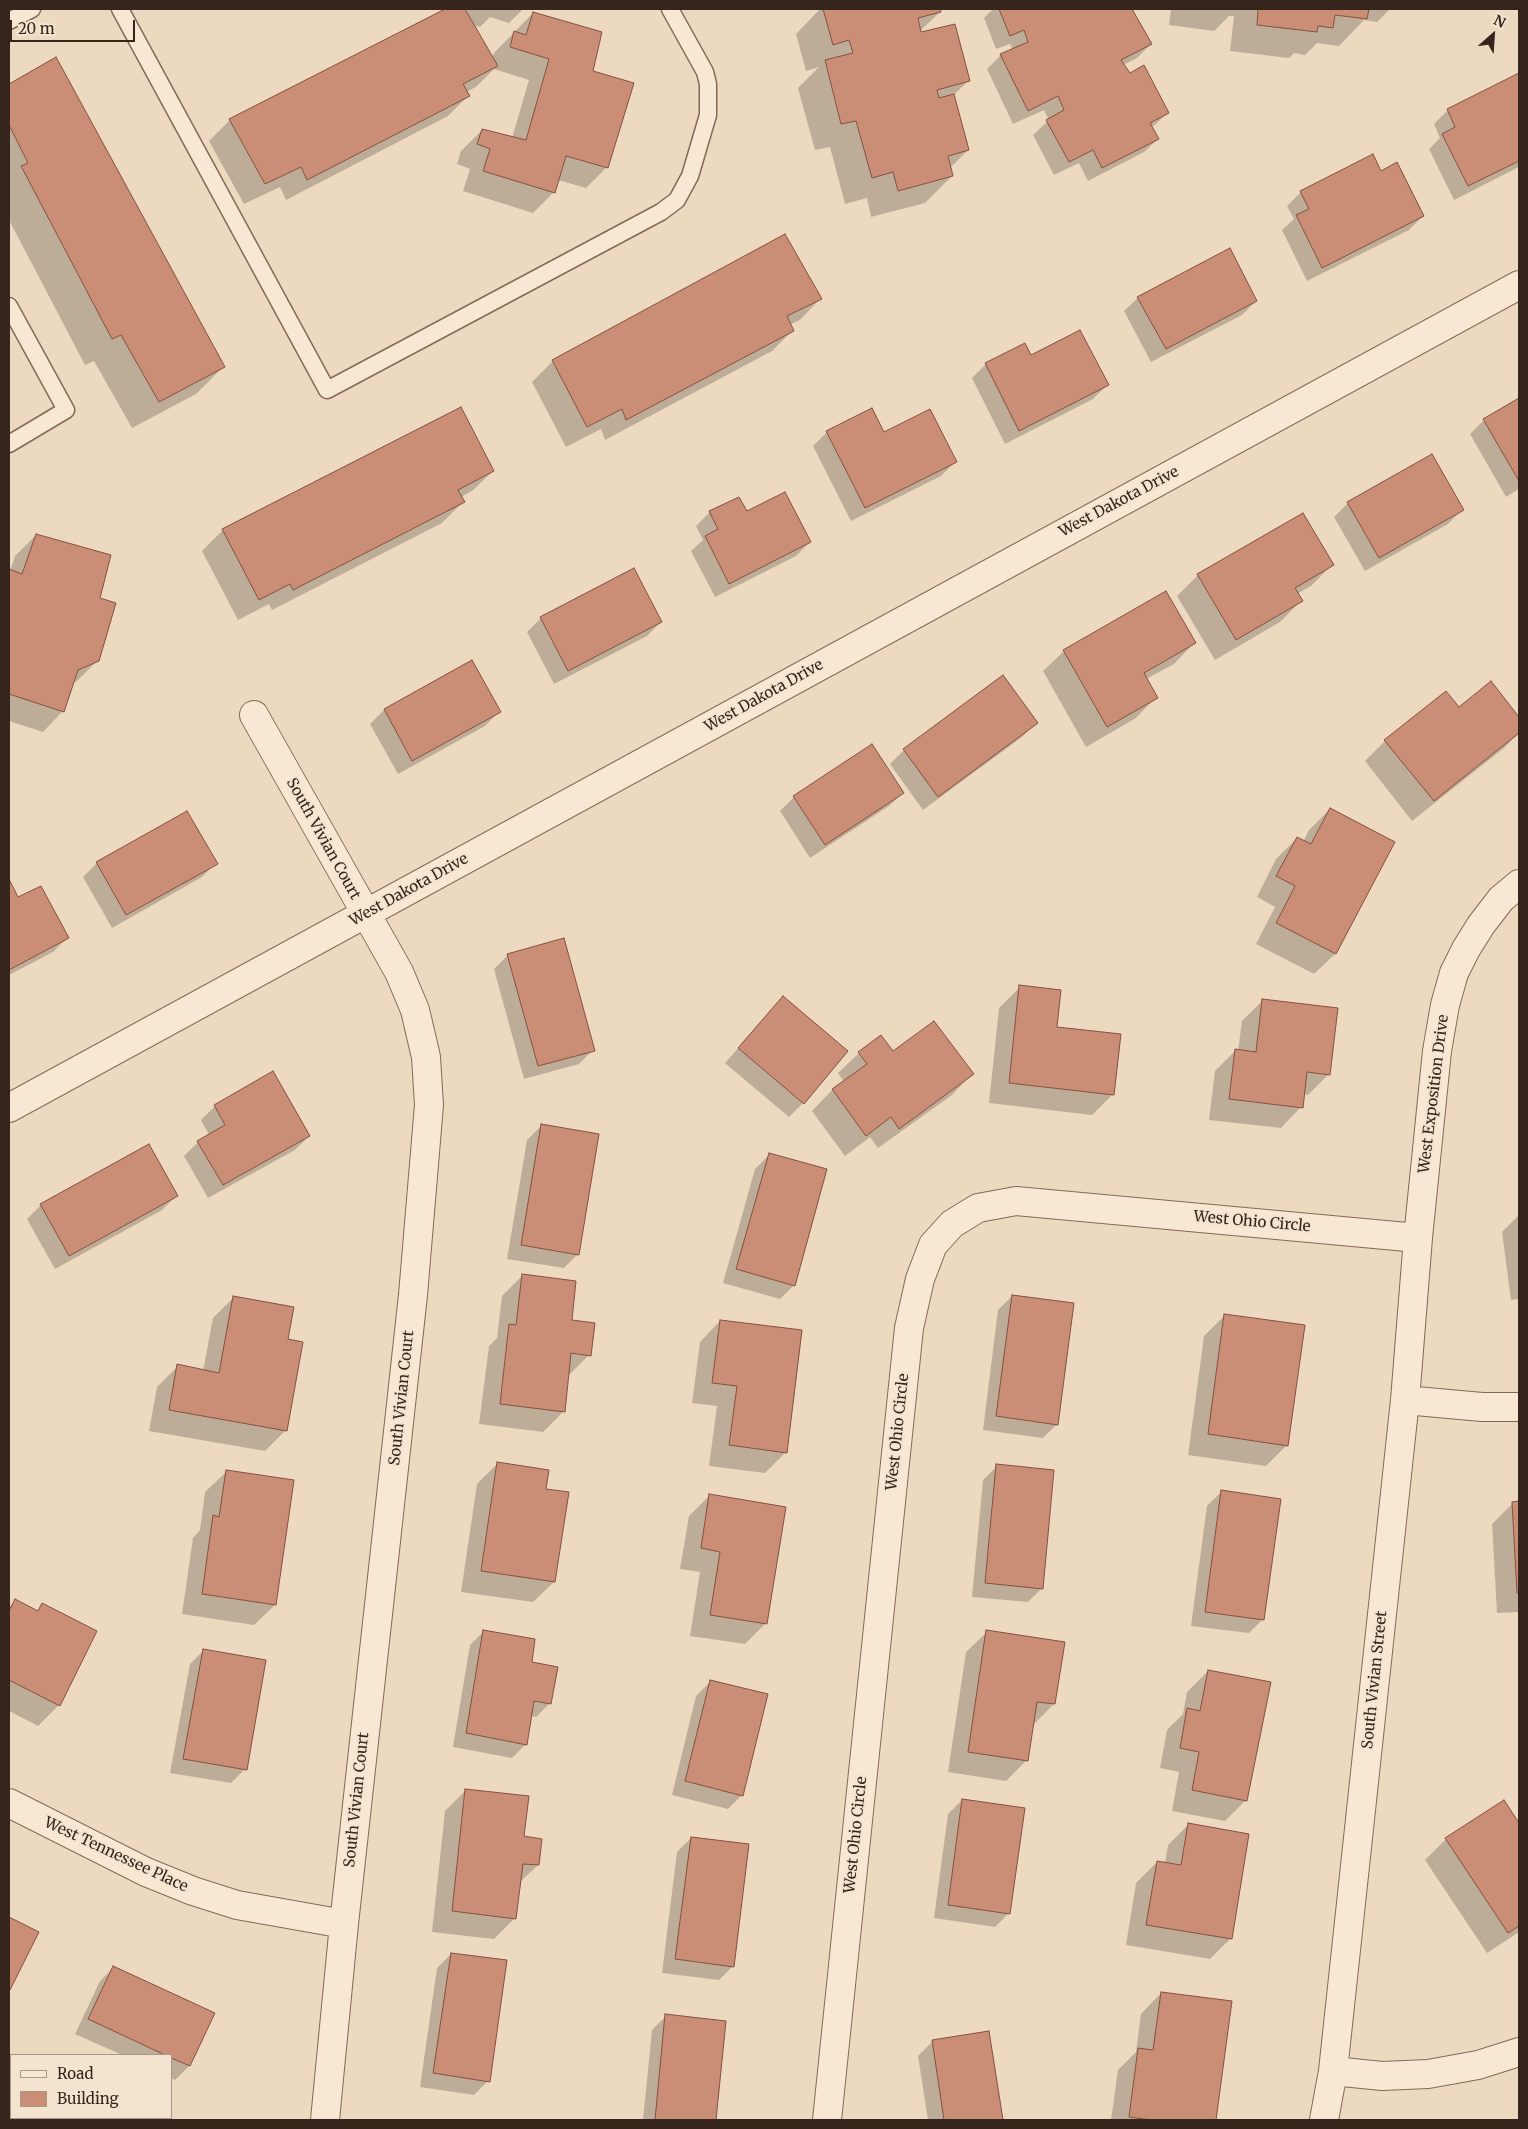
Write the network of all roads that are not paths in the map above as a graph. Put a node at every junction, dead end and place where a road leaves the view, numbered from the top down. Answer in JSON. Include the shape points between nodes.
{"nodes":[{"id":1,"x":32,"y":9,"type":"edge"},
{"id":2,"x":120,"y":9,"type":"edge"},
{"id":3,"x":670,"y":9,"type":"edge"},
{"id":4,"x":9,"y":22,"type":"edge"},
{"id":5,"x":1519,"y":285,"type":"edge"},
{"id":6,"x":9,"y":306,"type":"edge"},
{"id":7,"x":9,"y":444,"type":"edge"},
{"id":8,"x":254,"y":715,"type":"dead end"},
{"id":9,"x":1519,"y":884,"type":"edge"},
{"id":10,"x":366,"y":914,"type":"junction"},
{"id":11,"x":9,"y":1108,"type":"edge"},
{"id":12,"x":1418,"y":1238,"type":"junction"},
{"id":13,"x":1405,"y":1400,"type":"junction"},
{"id":14,"x":1519,"y":1407,"type":"edge"},
{"id":15,"x":9,"y":1803,"type":"edge"},
{"id":16,"x":344,"y":1924,"type":"junction"},
{"id":17,"x":1519,"y":2052,"type":"edge"},
{"id":18,"x":1333,"y":2071,"type":"junction"},
{"id":19,"x":325,"y":2120,"type":"edge"},
{"id":20,"x":827,"y":2120,"type":"edge"},
{"id":21,"x":1324,"y":2120,"type":"edge"}],
"edges":[{"from":1,"to":4,"type":"lane"},
{"from":2,"to":3,"type":"lane","via":[[327,390],[661,212],[677,200],[690,176],[708,115],[708,84],[705,72]]},
{"from":5,"to":10,"type":"street","name":"West Dakota Drive"},
{"from":6,"to":7,"type":"lane","via":[[66,410]]},
{"from":8,"to":10,"type":"street","name":"South Vivian Court"},
{"from":9,"to":12,"type":"street","name":"West Exposition Drive","via":[[1501,899],[1481,925],[1454,972],[1437,1051]]},
{"from":10,"to":11,"type":"street","name":"West Dakota Drive"},
{"from":10,"to":16,"type":"street","name":"South Vivian Court","via":[[400,972],[415,1010],[426,1057],[428,1104],[413,1296]]},
{"from":12,"to":13,"type":"street","name":"South Vivian Street"},
{"from":12,"to":20,"type":"street","name":"West Ohio Circle","via":[[1016,1201],[978,1208],[952,1224],[934,1245],[920,1279],[909,1328]]},
{"from":13,"to":14,"type":"street"},
{"from":13,"to":18,"type":"street","name":"South Vivian Street"},
{"from":15,"to":16,"type":"street","name":"West Tennessee Place","via":[[146,1872],[193,1891],[237,1905]]},
{"from":16,"to":19,"type":"street","name":"South Vivian Court"},
{"from":17,"to":18,"type":"street","via":[[1478,2065],[1428,2074],[1382,2076]]},
{"from":18,"to":21,"type":"street","name":"South Vivian Street"}]}
